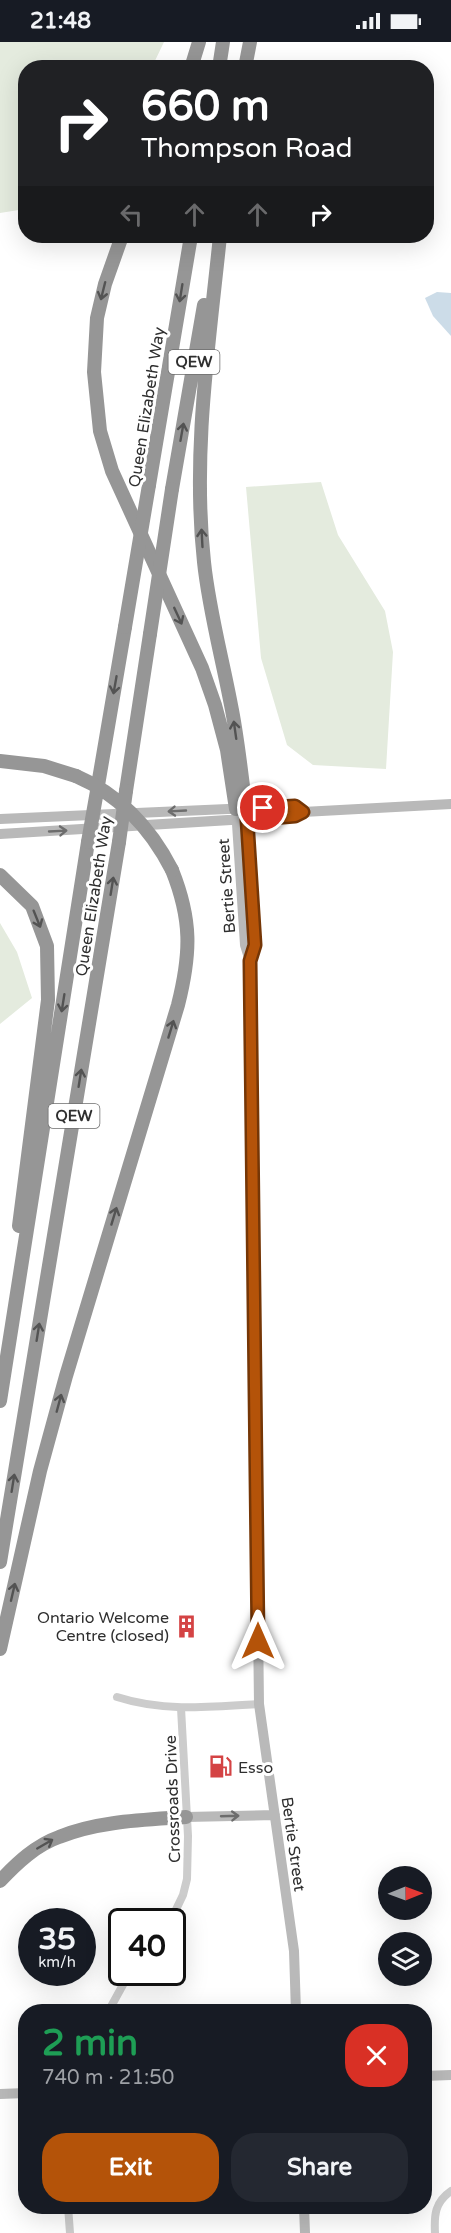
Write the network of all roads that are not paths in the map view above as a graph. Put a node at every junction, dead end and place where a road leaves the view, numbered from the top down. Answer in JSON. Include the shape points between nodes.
{"nodes":[{"id":1,"x":199,"y":42,"type":"edge"},
{"id":2,"x":223,"y":42,"type":"edge"},
{"id":3,"x":250,"y":42,"type":"edge"},
{"id":4,"x":193,"y":60,"type":"edge"},
{"id":5,"x":220,"y":60,"type":"edge"},
{"id":6,"x":247,"y":60,"type":"edge"},
{"id":7,"x":120,"y":243,"type":"edge"},
{"id":8,"x":190,"y":243,"type":"edge"},
{"id":9,"x":217,"y":243,"type":"edge"},
{"id":10,"x":217,"y":243,"type":"edge"},
{"id":11,"x":0,"y":761,"type":"edge"},
{"id":12,"x":451,"y":804,"type":"edge"},
{"id":13,"x":241,"y":814,"type":"junction"},
{"id":14,"x":0,"y":819,"type":"edge"},
{"id":15,"x":0,"y":834,"type":"edge"},
{"id":16,"x":0,"y":875,"type":"edge"},
{"id":17,"x":11,"y":1333,"type":"junction"},
{"id":18,"x":0,"y":1401,"type":"edge"},
{"id":19,"x":0,"y":1562,"type":"edge"},
{"id":20,"x":0,"y":1649,"type":"edge"},
{"id":21,"x":117,"y":1697,"type":"dead end"},
{"id":22,"x":260,"y":1704,"type":"junction"},
{"id":23,"x":182,"y":1708,"type":"junction"},
{"id":24,"x":275,"y":1815,"type":"junction"},
{"id":25,"x":186,"y":1817,"type":"junction"},
{"id":26,"x":0,"y":1881,"type":"edge"},
{"id":27,"x":176,"y":1908,"type":"edge"},
{"id":28,"x":122,"y":1986,"type":"edge"},
{"id":29,"x":112,"y":2004,"type":"edge"},
{"id":30,"x":296,"y":2004,"type":"edge"},
{"id":31,"x":451,"y":2075,"type":"edge"},
{"id":32,"x":432,"y":2076,"type":"edge"},
{"id":33,"x":18,"y":2093,"type":"edge"},
{"id":34,"x":0,"y":2094,"type":"edge"},
{"id":35,"x":451,"y":2191,"type":"edge"},
{"id":36,"x":69,"y":2214,"type":"edge"},
{"id":37,"x":304,"y":2214,"type":"edge"},
{"id":38,"x":70,"y":2233,"type":"edge"},
{"id":39,"x":305,"y":2233,"type":"edge"},
{"id":40,"x":435,"y":2233,"type":"edge"}],
"edges":[{"from":1,"to":4,"type":"highway"},
{"from":2,"to":5,"type":"highway"},
{"from":3,"to":6,"type":"highway"},
{"from":7,"to":13,"type":"highway","one_way":true,"via":[[97,318],[94,372],[100,431],[112,471],[202,668],[215,705]]},
{"from":8,"to":17,"type":"highway","name":"Queen Elizabeth Way","number":"QEW","one_way":true,"bridge":true,"via":[[88,842]]},
{"from":13,"to":9,"type":"highway","one_way":true,"via":[[231,706],[204,562],[199,486],[202,405]]},
{"from":19,"to":10,"type":"highway","name":"Queen Elizabeth Way","number":"QEW","one_way":true,"bridge":true,"via":[[119,842],[172,489]]},
{"from":20,"to":11,"type":"highway","one_way":true,"bridge":true,"via":[[40,1471],[185,975],[188,946],[182,895],[172,870],[150,834],[125,806],[76,776],[44,766]]},
{"from":12,"to":13,"type":"street","via":[[303,812],[295,806]]},
{"from":13,"to":14,"type":"street","one_way":true},
{"from":15,"to":13,"type":"street","one_way":true},
{"from":13,"to":22,"type":"street","name":"Bertie Street","via":[[255,945],[250,961]]},
{"from":16,"to":17,"type":"highway","one_way":true,"via":[[32,906],[48,946],[48,1000],[15,1250]]},
{"from":17,"to":18,"type":"highway","name":"Queen Elizabeth Way","number":"QEW"},
{"from":21,"to":23,"type":"street"},
{"from":22,"to":23,"type":"street"},
{"from":22,"to":24,"type":"street","name":"Bertie Street"},
{"from":23,"to":25,"type":"street","name":"Crossroads Drive"},
{"from":25,"to":24,"type":"street","one_way":true},
{"from":24,"to":30,"type":"street","name":"Bertie Street","via":[[294,1951]]},
{"from":26,"to":25,"type":"highway","one_way":true,"via":[[30,1853],[58,1837],[95,1827]]},
{"from":25,"to":27,"type":"street","name":"Crossroads Drive","via":[[187,1879]]},
{"from":28,"to":29,"type":"street"},
{"from":31,"to":32,"type":"street"},
{"from":33,"to":34,"type":"street"},
{"from":35,"to":40,"type":"street","via":[[437,2206]]},
{"from":36,"to":38,"type":"street"},
{"from":37,"to":39,"type":"street"}]}
